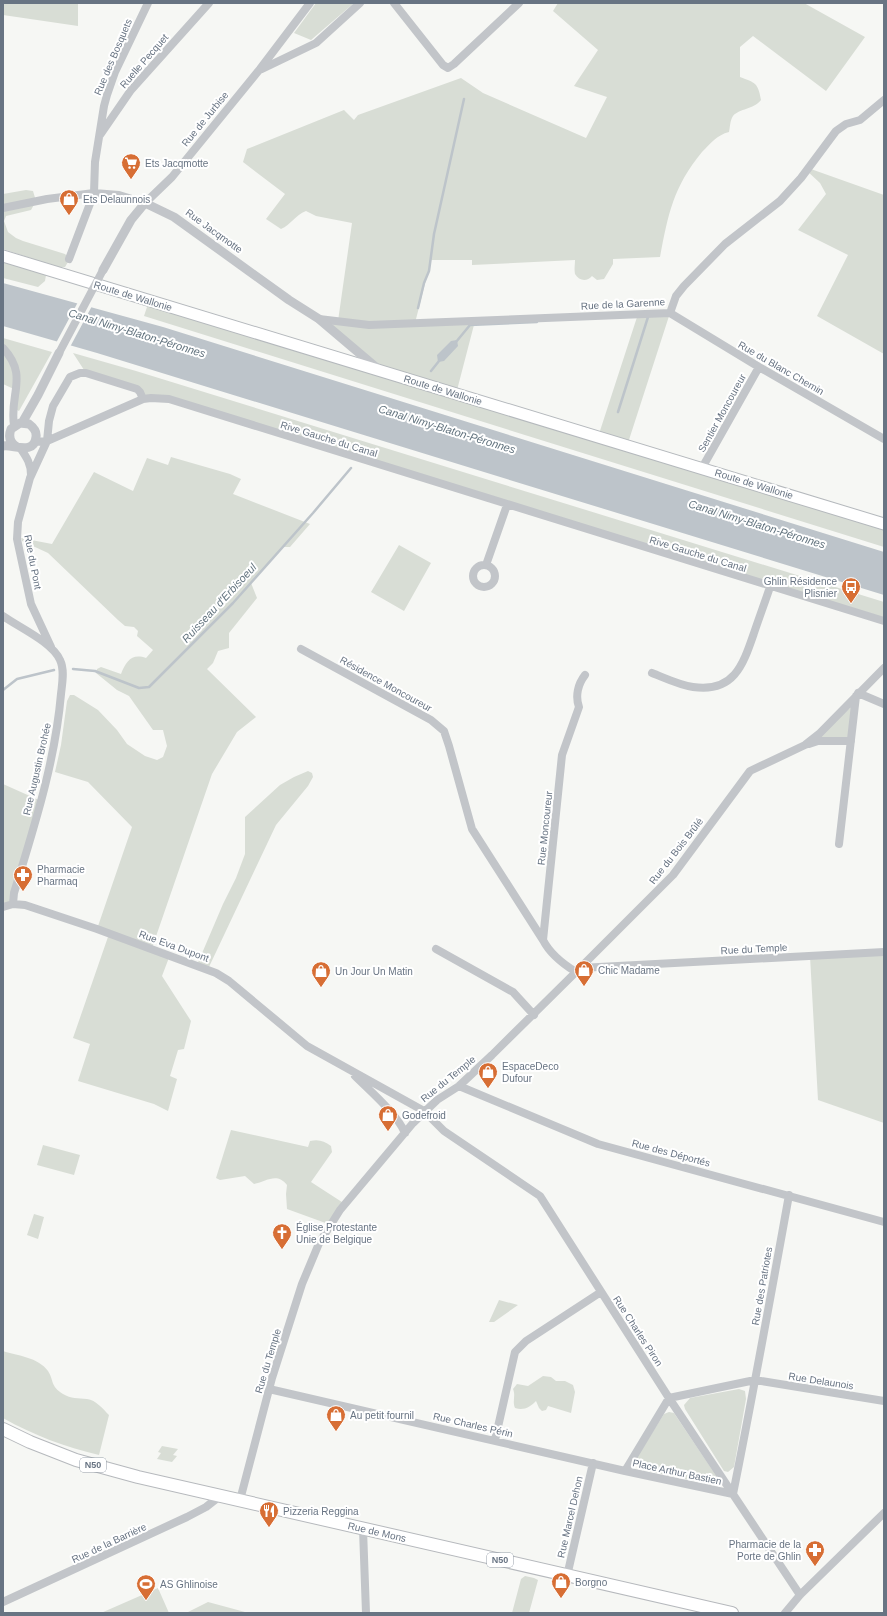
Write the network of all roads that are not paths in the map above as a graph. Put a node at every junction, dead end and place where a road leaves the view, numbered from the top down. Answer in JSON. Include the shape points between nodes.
{"nodes":[{"id":1,"x":148,"y":3,"type":"edge"},
{"id":2,"x":209,"y":3,"type":"edge"},
{"id":3,"x":310,"y":3,"type":"edge"},
{"id":4,"x":360,"y":3,"type":"edge"},
{"id":5,"x":394,"y":3,"type":"edge"},
{"id":6,"x":519,"y":3,"type":"edge"},
{"id":7,"x":259,"y":70,"type":"junction"},
{"id":8,"x":884,"y":100,"type":"edge"},
{"id":9,"x":98,"y":137,"type":"junction"},
{"id":10,"x":94,"y":193,"type":"junction"},
{"id":11,"x":145,"y":203,"type":"junction"},
{"id":12,"x":3,"y":208,"type":"edge"},
{"id":13,"x":3,"y":256,"type":"edge"},
{"id":14,"x":69,"y":259,"type":"dead end"},
{"id":15,"x":103,"y":270,"type":"joint"},
{"id":16,"x":670,"y":313,"type":"junction"},
{"id":17,"x":319,"y":319,"type":"junction"},
{"id":18,"x":3,"y":348,"type":"edge"},
{"id":19,"x":59,"y":353,"type":"joint"},
{"id":20,"x":759,"y":367,"type":"junction"},
{"id":21,"x":380,"y":371,"type":"junction"},
{"id":22,"x":38,"y":395,"type":"junction"},
{"id":23,"x":143,"y":400,"type":"junction"},
{"id":24,"x":16,"y":427,"type":"junction"},
{"id":25,"x":36,"y":432,"type":"junction"},
{"id":26,"x":884,"y":439,"type":"edge"},
{"id":27,"x":3,"y":440,"type":"edge"},
{"id":28,"x":47,"y":441,"type":"junction"},
{"id":29,"x":35,"y":442,"type":"junction"},
{"id":30,"x":3,"y":446,"type":"edge"},
{"id":31,"x":19,"y":448,"type":"junction"},
{"id":32,"x":702,"y":468,"type":"junction"},
{"id":33,"x":30,"y":478,"type":"junction"},
{"id":34,"x":507,"y":505,"type":"junction"},
{"id":35,"x":884,"y":524,"type":"edge"},
{"id":36,"x":486,"y":565,"type":"dead end"},
{"id":37,"x":770,"y":587,"type":"junction"},
{"id":38,"x":3,"y":616,"type":"edge"},
{"id":39,"x":884,"y":621,"type":"edge"},
{"id":40,"x":51,"y":647,"type":"junction"},
{"id":41,"x":301,"y":649,"type":"dead end"},
{"id":42,"x":884,"y":668,"type":"edge"},
{"id":43,"x":652,"y":672,"type":"dead end"},
{"id":44,"x":585,"y":675,"type":"dead end"},
{"id":45,"x":857,"y":694,"type":"junction"},
{"id":46,"x":884,"y":704,"type":"edge"},
{"id":47,"x":851,"y":741,"type":"junction"},
{"id":48,"x":805,"y":745,"type":"junction"},
{"id":49,"x":839,"y":844,"type":"dead end"},
{"id":50,"x":13,"y":904,"type":"junction"},
{"id":51,"x":3,"y":907,"type":"edge"},
{"id":52,"x":543,"y":940,"type":"junction"},
{"id":53,"x":436,"y":948,"type":"dead end"},
{"id":54,"x":884,"y":952,"type":"edge"},
{"id":55,"x":578,"y":970,"type":"junction"},
{"id":56,"x":534,"y":1015,"type":"junction"},
{"id":57,"x":349,"y":1069,"type":"junction"},
{"id":58,"x":459,"y":1086,"type":"junction"},
{"id":59,"x":424,"y":1111,"type":"junction"},
{"id":60,"x":405,"y":1133,"type":"junction"},
{"id":61,"x":789,"y":1196,"type":"junction"},
{"id":62,"x":884,"y":1222,"type":"edge"},
{"id":63,"x":601,"y":1292,"type":"junction"},
{"id":64,"x":755,"y":1380,"type":"junction"},
{"id":65,"x":270,"y":1388,"type":"junction"},
{"id":66,"x":670,"y":1398,"type":"junction"},
{"id":67,"x":884,"y":1401,"type":"edge"},
{"id":68,"x":3,"y":1429,"type":"edge"},
{"id":69,"x":495,"y":1440,"type":"junction"},
{"id":70,"x":593,"y":1463,"type":"junction"},
{"id":71,"x":625,"y":1471,"type":"junction"},
{"id":72,"x":733,"y":1494,"type":"junction"},
{"id":73,"x":220,"y":1496,"type":"junction"},
{"id":74,"x":240,"y":1500,"type":"junction"},
{"id":75,"x":884,"y":1513,"type":"edge"},
{"id":76,"x":363,"y":1529,"type":"junction"},
{"id":77,"x":566,"y":1576,"type":"junction"},
{"id":78,"x":800,"y":1595,"type":"junction"},
{"id":79,"x":3,"y":1602,"type":"edge"},
{"id":80,"x":366,"y":1613,"type":"edge"},
{"id":81,"x":732,"y":1613,"type":"edge"},
{"id":82,"x":785,"y":1613,"type":"edge"},
{"id":83,"x":790,"y":1613,"type":"edge"}],
"edges":[{"from":1,"to":9,"type":"street","name":"Rue des Bosquets","via":[[109,89]]},
{"from":2,"to":9,"type":"street","name":"Ruelle Pecquet","via":[[131,90]]},
{"from":3,"to":7,"type":"street","name":"Rue de Jurbise"},
{"from":4,"to":7,"type":"street","via":[[316,43]]},
{"from":5,"to":6,"type":"street","via":[[448,68]]},
{"from":7,"to":11,"type":"street","name":"Rue de Jurbise","via":[[172,176]]},
{"from":8,"to":16,"type":"street","name":"Rue de la Garenne","via":[[860,120],[846,124],[836,131],[801,178],[780,201],[725,244],[684,286],[676,296]]},
{"from":9,"to":10,"type":"street","name":"Rue des Bosquets"},
{"from":10,"to":11,"type":"street","name":"Rue Jacqmotte","via":[[119,195]]},
{"from":10,"to":12,"type":"street","name":"Rue Jacqmotte"},
{"from":10,"to":14,"type":"street","name":"Rue des Bosquets"},
{"from":11,"to":15,"type":"street","name":"Rue de Jurbise","via":[[131,220]]},
{"from":11,"to":17,"type":"street","name":"Rue Jacqmotte","via":[[174,217]]},
{"from":13,"to":21,"type":"main road","name":"Route de Wallonie"},
{"from":15,"to":19,"type":"street","name":"Rue de Jurbise","bridge":true},
{"from":16,"to":17,"type":"street","name":"Rue de la Garenne","via":[[368,325]]},
{"from":16,"to":20,"type":"street","name":"Rue du Blanc Chemin"},
{"from":17,"to":21,"type":"street","name":"Rue Jacqmotte"},
{"from":18,"to":24,"type":"street","via":[[10,355],[17,373],[13,408]]},
{"from":19,"to":22,"type":"street","name":"Rue de Jurbise"},
{"from":20,"to":26,"type":"street","name":"Rue du Blanc Chemin"},
{"from":20,"to":32,"type":"street","name":"Sentier Moncoureur"},
{"from":21,"to":32,"type":"main road","name":"Route de Wallonie"},
{"from":22,"to":24,"type":"street"},
{"from":22,"to":25,"type":"street","via":[[33,424]]},
{"from":23,"to":28,"type":"street","name":"Rive Gauche du Canal"},
{"from":23,"to":28,"type":"street","via":[[137,389],[86,373],[75,374],[70,377],[53,406]]},
{"from":23,"to":34,"type":"street","name":"Rive Gauche du Canal","via":[[169,400]]},
{"from":24,"to":25,"type":"street","via":[[29,424]]},
{"from":24,"to":27,"type":"street"},
{"from":24,"to":31,"type":"street","via":[[10,440]]},
{"from":25,"to":29,"type":"street"},
{"from":28,"to":29,"type":"street","name":"Rive Gauche du Canal"},
{"from":28,"to":33,"type":"street"},
{"from":29,"to":31,"type":"street","via":[[30,447]]},
{"from":30,"to":31,"type":"street"},
{"from":31,"to":33,"type":"street","via":[[28,459]]},
{"from":32,"to":35,"type":"main road","name":"Route de Wallonie"},
{"from":33,"to":40,"type":"street","name":"Rue du Pont","via":[[18,522],[17,539],[32,604]]},
{"from":34,"to":36,"type":"street"},
{"from":34,"to":37,"type":"street","name":"Rive Gauche du Canal"},
{"from":37,"to":39,"type":"street","name":"Rive Gauche du Canal"},
{"from":37,"to":43,"type":"street","via":[[741,668],[727,682],[710,688],[693,688]]},
{"from":38,"to":40,"type":"street","name":"Rue Augustin Brohée"},
{"from":40,"to":50,"type":"street","name":"Rue Augustin Brohée","via":[[60,660],[62,669],[56,739]]},
{"from":41,"to":52,"type":"street","name":"Résidence Moncoureur","via":[[431,720],[444,731],[472,829]]},
{"from":42,"to":45,"type":"street"},
{"from":44,"to":52,"type":"street","name":"Rue Moncoureur","via":[[576,700],[579,707],[562,755]]},
{"from":45,"to":46,"type":"street"},
{"from":45,"to":47,"type":"street"},
{"from":45,"to":48,"type":"street"},
{"from":47,"to":48,"type":"street","via":[[818,741]]},
{"from":47,"to":49,"type":"street"},
{"from":48,"to":55,"type":"street","name":"Rue du Bois Brûlé","via":[[750,771],[664,884]]},
{"from":50,"to":51,"type":"street"},
{"from":50,"to":57,"type":"street","name":"Rue Eva Dupont","via":[[25,905],[69,919],[216,973],[307,1046]]},
{"from":52,"to":55,"type":"street","via":[[563,964]]},
{"from":53,"to":56,"type":"street","via":[[512,992]]},
{"from":54,"to":55,"type":"street","name":"Rue du Temple"},
{"from":55,"to":56,"type":"street","name":"Rue du Temple"},
{"from":56,"to":58,"type":"street","name":"Rue du Temple"},
{"from":57,"to":59,"type":"street","name":"Rue Charles Piron"},
{"from":57,"to":60,"type":"street","via":[[394,1116]]},
{"from":58,"to":59,"type":"street","name":"Rue du Temple"},
{"from":58,"to":61,"type":"street","name":"Rue des Déportés","via":[[598,1144]]},
{"from":59,"to":60,"type":"street","name":"Rue du Temple"},
{"from":59,"to":63,"type":"street","name":"Rue Charles Piron","via":[[444,1131],[540,1196]]},
{"from":60,"to":65,"type":"street","name":"Rue du Temple","via":[[340,1210],[320,1241],[302,1284]]},
{"from":61,"to":62,"type":"street","name":"Rue des Déportés"},
{"from":61,"to":64,"type":"street","name":"Rue des Patriotes"},
{"from":63,"to":66,"type":"street","name":"Rue Charles Piron"},
{"from":63,"to":69,"type":"street","via":[[526,1341],[515,1352]]},
{"from":64,"to":66,"type":"street"},
{"from":64,"to":67,"type":"street","name":"Rue Delaunois"},
{"from":64,"to":72,"type":"street","name":"Place Arthur Bastien"},
{"from":65,"to":69,"type":"street","name":"Rue Charles Périn"},
{"from":65,"to":74,"type":"street","name":"Rue du Temple"},
{"from":66,"to":71,"type":"street","name":"Place Arthur Bastien"},
{"from":66,"to":72,"type":"street","name":"Rue Charles Piron"},
{"from":68,"to":73,"type":"main road","name":"Rue de Mons","number":"N50","via":[[76,1460]]},
{"from":69,"to":70,"type":"street","name":"Rue Charles Périn"},
{"from":70,"to":71,"type":"street","name":"Rue Charles Périn"},
{"from":70,"to":77,"type":"street","name":"Rue Marcel Dehon"},
{"from":71,"to":72,"type":"street","name":"Place Arthur Bastien"},
{"from":72,"to":78,"type":"street","name":"Rue Charles Piron"},
{"from":73,"to":74,"type":"main road","name":"Rue de Mons","number":"N50"},
{"from":73,"to":79,"type":"street","name":"Rue de la Barrière","via":[[187,1517]]},
{"from":74,"to":76,"type":"main road","name":"Rue de Mons","number":"N50"},
{"from":75,"to":78,"type":"street"},
{"from":76,"to":77,"type":"main road","name":"Rue de Mons","number":"N50"},
{"from":76,"to":80,"type":"street"},
{"from":77,"to":81,"type":"main road","name":"Rue de Mons","number":"N50"},
{"from":78,"to":82,"type":"street"},
{"from":78,"to":83,"type":"street"}]}
